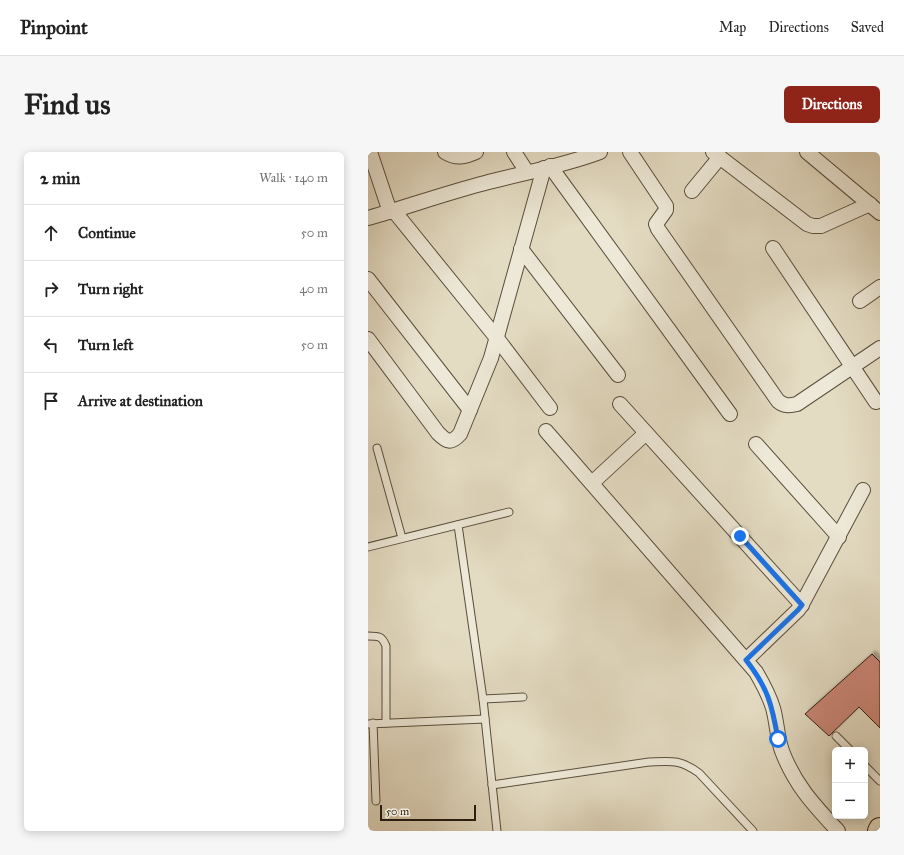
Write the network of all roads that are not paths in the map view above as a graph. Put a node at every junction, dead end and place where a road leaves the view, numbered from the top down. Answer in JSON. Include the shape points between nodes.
{"nodes":[{"id":1,"x":370,"y":152,"type":"edge"},
{"id":2,"x":445,"y":152,"type":"edge"},
{"id":3,"x":476,"y":152,"type":"edge"},
{"id":4,"x":514,"y":152,"type":"edge"},
{"id":5,"x":600,"y":152,"type":"edge"},
{"id":6,"x":630,"y":152,"type":"edge"},
{"id":7,"x":807,"y":152,"type":"edge"},
{"id":8,"x":716,"y":154,"type":"edge"},
{"id":9,"x":547,"y":167,"type":"junction"},
{"id":10,"x":528,"y":172,"type":"junction"},
{"id":11,"x":368,"y":182,"type":"edge"},
{"id":12,"x":382,"y":187,"type":"junction"},
{"id":13,"x":692,"y":190,"type":"dead end"},
{"id":14,"x":875,"y":209,"type":"edge"},
{"id":15,"x":392,"y":212,"type":"junction"},
{"id":16,"x":368,"y":218,"type":"edge"},
{"id":17,"x":773,"y":248,"type":"dead end"},
{"id":18,"x":521,"y":249,"type":"junction"},
{"id":19,"x":368,"y":279,"type":"edge"},
{"id":20,"x":880,"y":287,"type":"edge"},
{"id":21,"x":860,"y":302,"type":"dead end"},
{"id":22,"x":496,"y":337,"type":"junction"},
{"id":23,"x":368,"y":339,"type":"edge"},
{"id":24,"x":880,"y":348,"type":"edge"},
{"id":25,"x":851,"y":366,"type":"junction"},
{"id":26,"x":618,"y":375,"type":"dead end"},
{"id":27,"x":876,"y":402,"type":"dead end"},
{"id":28,"x":620,"y":404,"type":"dead end"},
{"id":29,"x":550,"y":408,"type":"dead end"},
{"id":30,"x":470,"y":410,"type":"junction"},
{"id":31,"x":730,"y":414,"type":"dead end"},
{"id":32,"x":546,"y":431,"type":"dead end"},
{"id":33,"x":646,"y":432,"type":"junction"},
{"id":34,"x":756,"y":444,"type":"dead end"},
{"id":35,"x":377,"y":448,"type":"dead end"},
{"id":36,"x":592,"y":483,"type":"junction"},
{"id":37,"x":863,"y":490,"type":"dead end"},
{"id":38,"x":508,"y":512,"type":"dead end"},
{"id":39,"x":458,"y":525,"type":"junction"},
{"id":40,"x":839,"y":537,"type":"junction"},
{"id":41,"x":402,"y":538,"type":"junction"},
{"id":42,"x":368,"y":547,"type":"edge"},
{"id":43,"x":802,"y":605,"type":"junction"},
{"id":44,"x":368,"y":636,"type":"edge"},
{"id":45,"x":746,"y":660,"type":"junction"},
{"id":46,"x":523,"y":697,"type":"dead end"},
{"id":47,"x":483,"y":699,"type":"junction"},
{"id":48,"x":485,"y":719,"type":"junction"},
{"id":49,"x":386,"y":723,"type":"junction"},
{"id":50,"x":371,"y":724,"type":"edge"},
{"id":51,"x":836,"y":736,"type":"dead end"},
{"id":52,"x":847,"y":747,"type":"edge"},
{"id":53,"x":868,"y":769,"type":"edge"},
{"id":54,"x":879,"y":778,"type":"edge"},
{"id":55,"x":492,"y":785,"type":"junction"},
{"id":56,"x":376,"y":801,"type":"dead end"},
{"id":57,"x":497,"y":831,"type":"edge"},
{"id":58,"x":753,"y":831,"type":"edge"},
{"id":59,"x":838,"y":831,"type":"edge"}],
"edges":[{"from":1,"to":12,"type":"street"},
{"from":2,"to":3,"type":"street","via":[[455,157]]},
{"from":4,"to":10,"type":"street"},
{"from":5,"to":9,"type":"street"},
{"from":6,"to":25,"type":"street","via":[[666,206],[656,224],[658,229],[782,404],[797,404]]},
{"from":7,"to":14,"type":"street"},
{"from":8,"to":13,"type":"street"},
{"from":8,"to":14,"type":"street","via":[[807,224],[821,226]]},
{"from":9,"to":10,"type":"street"},
{"from":9,"to":18,"type":"street"},
{"from":9,"to":31,"type":"street"},
{"from":10,"to":15,"type":"street","via":[[483,183]]},
{"from":11,"to":12,"type":"street"},
{"from":12,"to":15,"type":"street"},
{"from":15,"to":16,"type":"street"},
{"from":15,"to":22,"type":"street"},
{"from":17,"to":25,"type":"street"},
{"from":18,"to":22,"type":"street"},
{"from":18,"to":26,"type":"street"},
{"from":19,"to":30,"type":"street"},
{"from":20,"to":21,"type":"street"},
{"from":22,"to":29,"type":"street"},
{"from":22,"to":30,"type":"street","via":[[491,358]]},
{"from":23,"to":30,"type":"street","via":[[444,439],[455,440]]},
{"from":24,"to":25,"type":"street"},
{"from":25,"to":27,"type":"street"},
{"from":28,"to":33,"type":"street"},
{"from":32,"to":36,"type":"street"},
{"from":33,"to":36,"type":"street"},
{"from":33,"to":43,"type":"street"},
{"from":34,"to":40,"type":"street"},
{"from":35,"to":41,"type":"lane"},
{"from":36,"to":45,"type":"street"},
{"from":37,"to":40,"type":"street"},
{"from":38,"to":39,"type":"lane"},
{"from":39,"to":41,"type":"lane"},
{"from":39,"to":47,"type":"lane"},
{"from":40,"to":43,"type":"street"},
{"from":41,"to":42,"type":"lane"},
{"from":43,"to":45,"type":"street"},
{"from":44,"to":49,"type":"lane","via":[[378,636],[384,640],[386,646]]},
{"from":45,"to":59,"type":"street","via":[[764,685],[773,709],[778,739],[792,773],[804,793]]},
{"from":46,"to":47,"type":"lane"},
{"from":47,"to":48,"type":"lane"},
{"from":48,"to":49,"type":"lane"},
{"from":48,"to":55,"type":"lane"},
{"from":49,"to":50,"type":"lane"},
{"from":50,"to":56,"type":"lane"},
{"from":51,"to":52,"type":"lane"},
{"from":53,"to":54,"type":"lane"},
{"from":55,"to":57,"type":"lane"},
{"from":55,"to":58,"type":"lane","via":[[648,762],[675,761],[689,765],[699,773]]}]}
